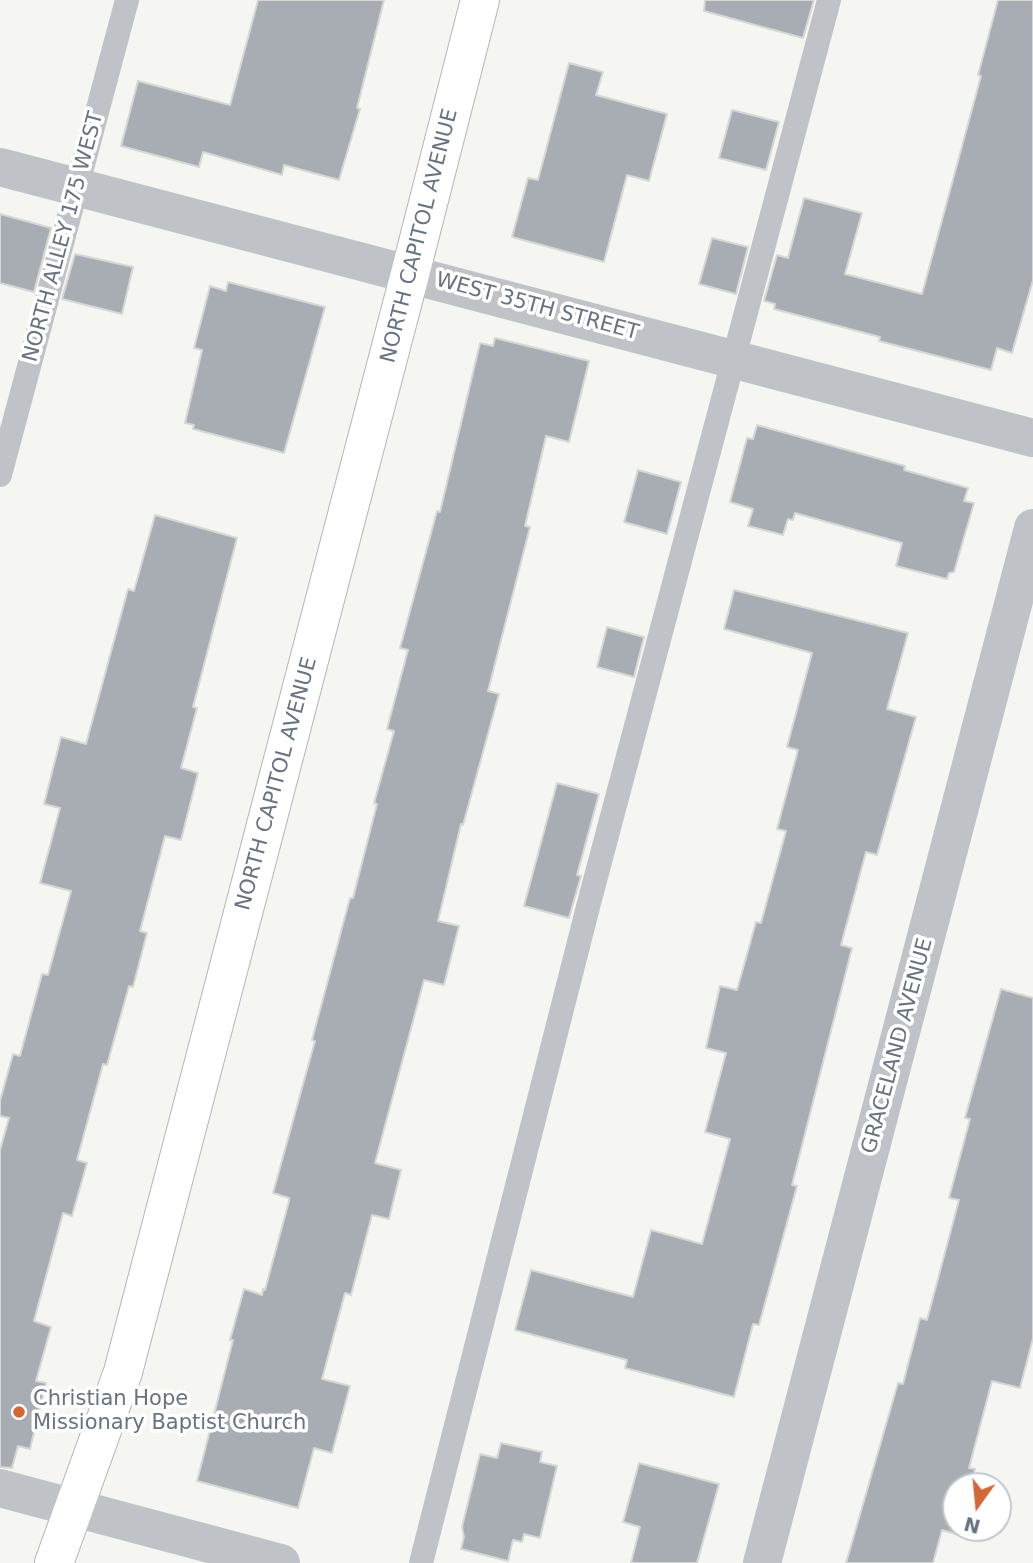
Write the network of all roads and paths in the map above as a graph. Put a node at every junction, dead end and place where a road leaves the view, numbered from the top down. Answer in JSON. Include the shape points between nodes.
{"nodes":[{"id":1,"x":127,"y":0,"type":"edge"},
{"id":2,"x":480,"y":0,"type":"edge"},
{"id":3,"x":829,"y":0,"type":"edge"},
{"id":4,"x":0,"y":167,"type":"edge"},
{"id":5,"x":77,"y":187,"type":"junction"},
{"id":6,"x":411,"y":274,"type":"junction"},
{"id":7,"x":734,"y":359,"type":"junction"},
{"id":8,"x":1033,"y":438,"type":"edge"},
{"id":9,"x":0,"y":475,"type":"edge"},
{"id":10,"x":1033,"y":528,"type":"edge"},
{"id":11,"x":0,"y":1488,"type":"edge"},
{"id":12,"x":75,"y":1508,"type":"junction"},
{"id":13,"x":54,"y":1563,"type":"edge"},
{"id":14,"x":281,"y":1563,"type":"edge"},
{"id":15,"x":421,"y":1563,"type":"edge"},
{"id":16,"x":762,"y":1563,"type":"edge"}],
"edges":[{"from":1,"to":5,"type":"lane","name":"NORTH ALLEY 175 WEST"},
{"from":2,"to":6,"type":"main road","name":"NORTH CAPITOL AVENUE"},
{"from":3,"to":7,"type":"lane"},
{"from":4,"to":5,"type":"street","name":"WEST 35TH STREET"},
{"from":5,"to":6,"type":"street","name":"WEST 35TH STREET"},
{"from":5,"to":9,"type":"lane","name":"NORTH ALLEY 175 WEST"},
{"from":6,"to":7,"type":"street","name":"WEST 35TH STREET"},
{"from":6,"to":12,"type":"main road","name":"NORTH CAPITOL AVENUE","via":[[122,1373]]},
{"from":7,"to":8,"type":"street","name":"WEST 35TH STREET"},
{"from":7,"to":15,"type":"lane"},
{"from":10,"to":16,"type":"street","name":"GRACELAND AVENUE"},
{"from":11,"to":12,"type":"street"},
{"from":12,"to":13,"type":"main road","name":"NORTH CAPITOL AVENUE"},
{"from":12,"to":14,"type":"street"}]}
